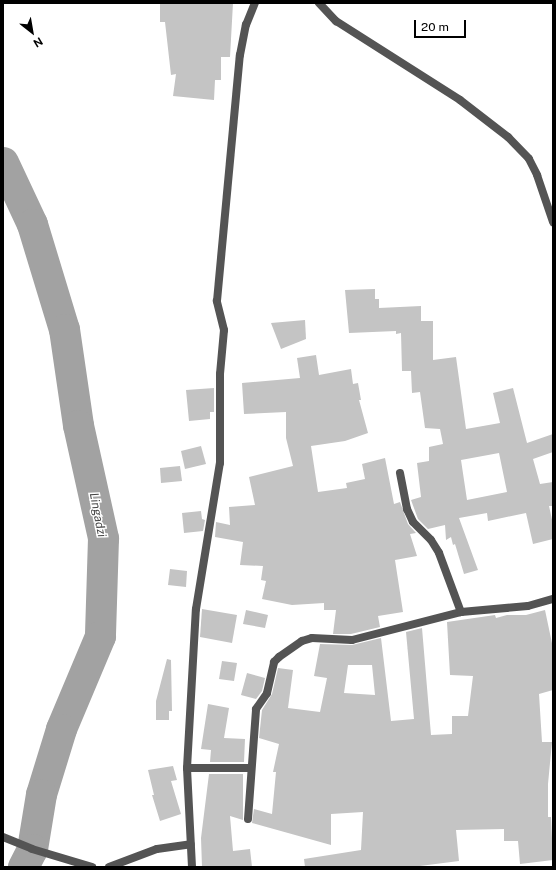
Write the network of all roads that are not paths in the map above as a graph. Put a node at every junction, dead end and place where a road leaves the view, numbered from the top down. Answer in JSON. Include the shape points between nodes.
{"nodes":[{"id":1,"x":255,"y":3,"type":"edge"},
{"id":2,"x":319,"y":3,"type":"edge"},
{"id":3,"x":553,"y":222,"type":"edge"},
{"id":4,"x":400,"y":473,"type":"dead end"},
{"id":5,"x":553,"y":599,"type":"edge"},
{"id":6,"x":461,"y":612,"type":"junction"},
{"id":7,"x":187,"y":768,"type":"junction"},
{"id":8,"x":251,"y":768,"type":"junction"},
{"id":9,"x":248,"y":819,"type":"dead end"},
{"id":10,"x":3,"y":837,"type":"edge"},
{"id":11,"x":190,"y":844,"type":"junction"},
{"id":12,"x":92,"y":867,"type":"edge"},
{"id":13,"x":109,"y":867,"type":"edge"},
{"id":14,"x":192,"y":867,"type":"edge"}],
"edges":[{"from":1,"to":7,"type":"street","via":[[246,25],[240,55],[218,294],[224,330],[220,374],[220,463],[196,610]]},
{"from":2,"to":3,"type":"street","via":[[336,21],[466,104],[512,140],[529,159]]},
{"from":4,"to":6,"type":"street","via":[[407,509],[413,522],[431,540],[439,553]]},
{"from":5,"to":6,"type":"street","via":[[528,606]]},
{"from":6,"to":8,"type":"street","via":[[352,640],[312,638],[302,641],[279,657],[274,662],[267,693],[256,709]]},
{"from":7,"to":8,"type":"street"},
{"from":7,"to":11,"type":"street"},
{"from":8,"to":9,"type":"street"},
{"from":10,"to":12,"type":"street","via":[[32,849]]},
{"from":11,"to":13,"type":"street","via":[[157,849]]},
{"from":11,"to":14,"type":"street"}]}
